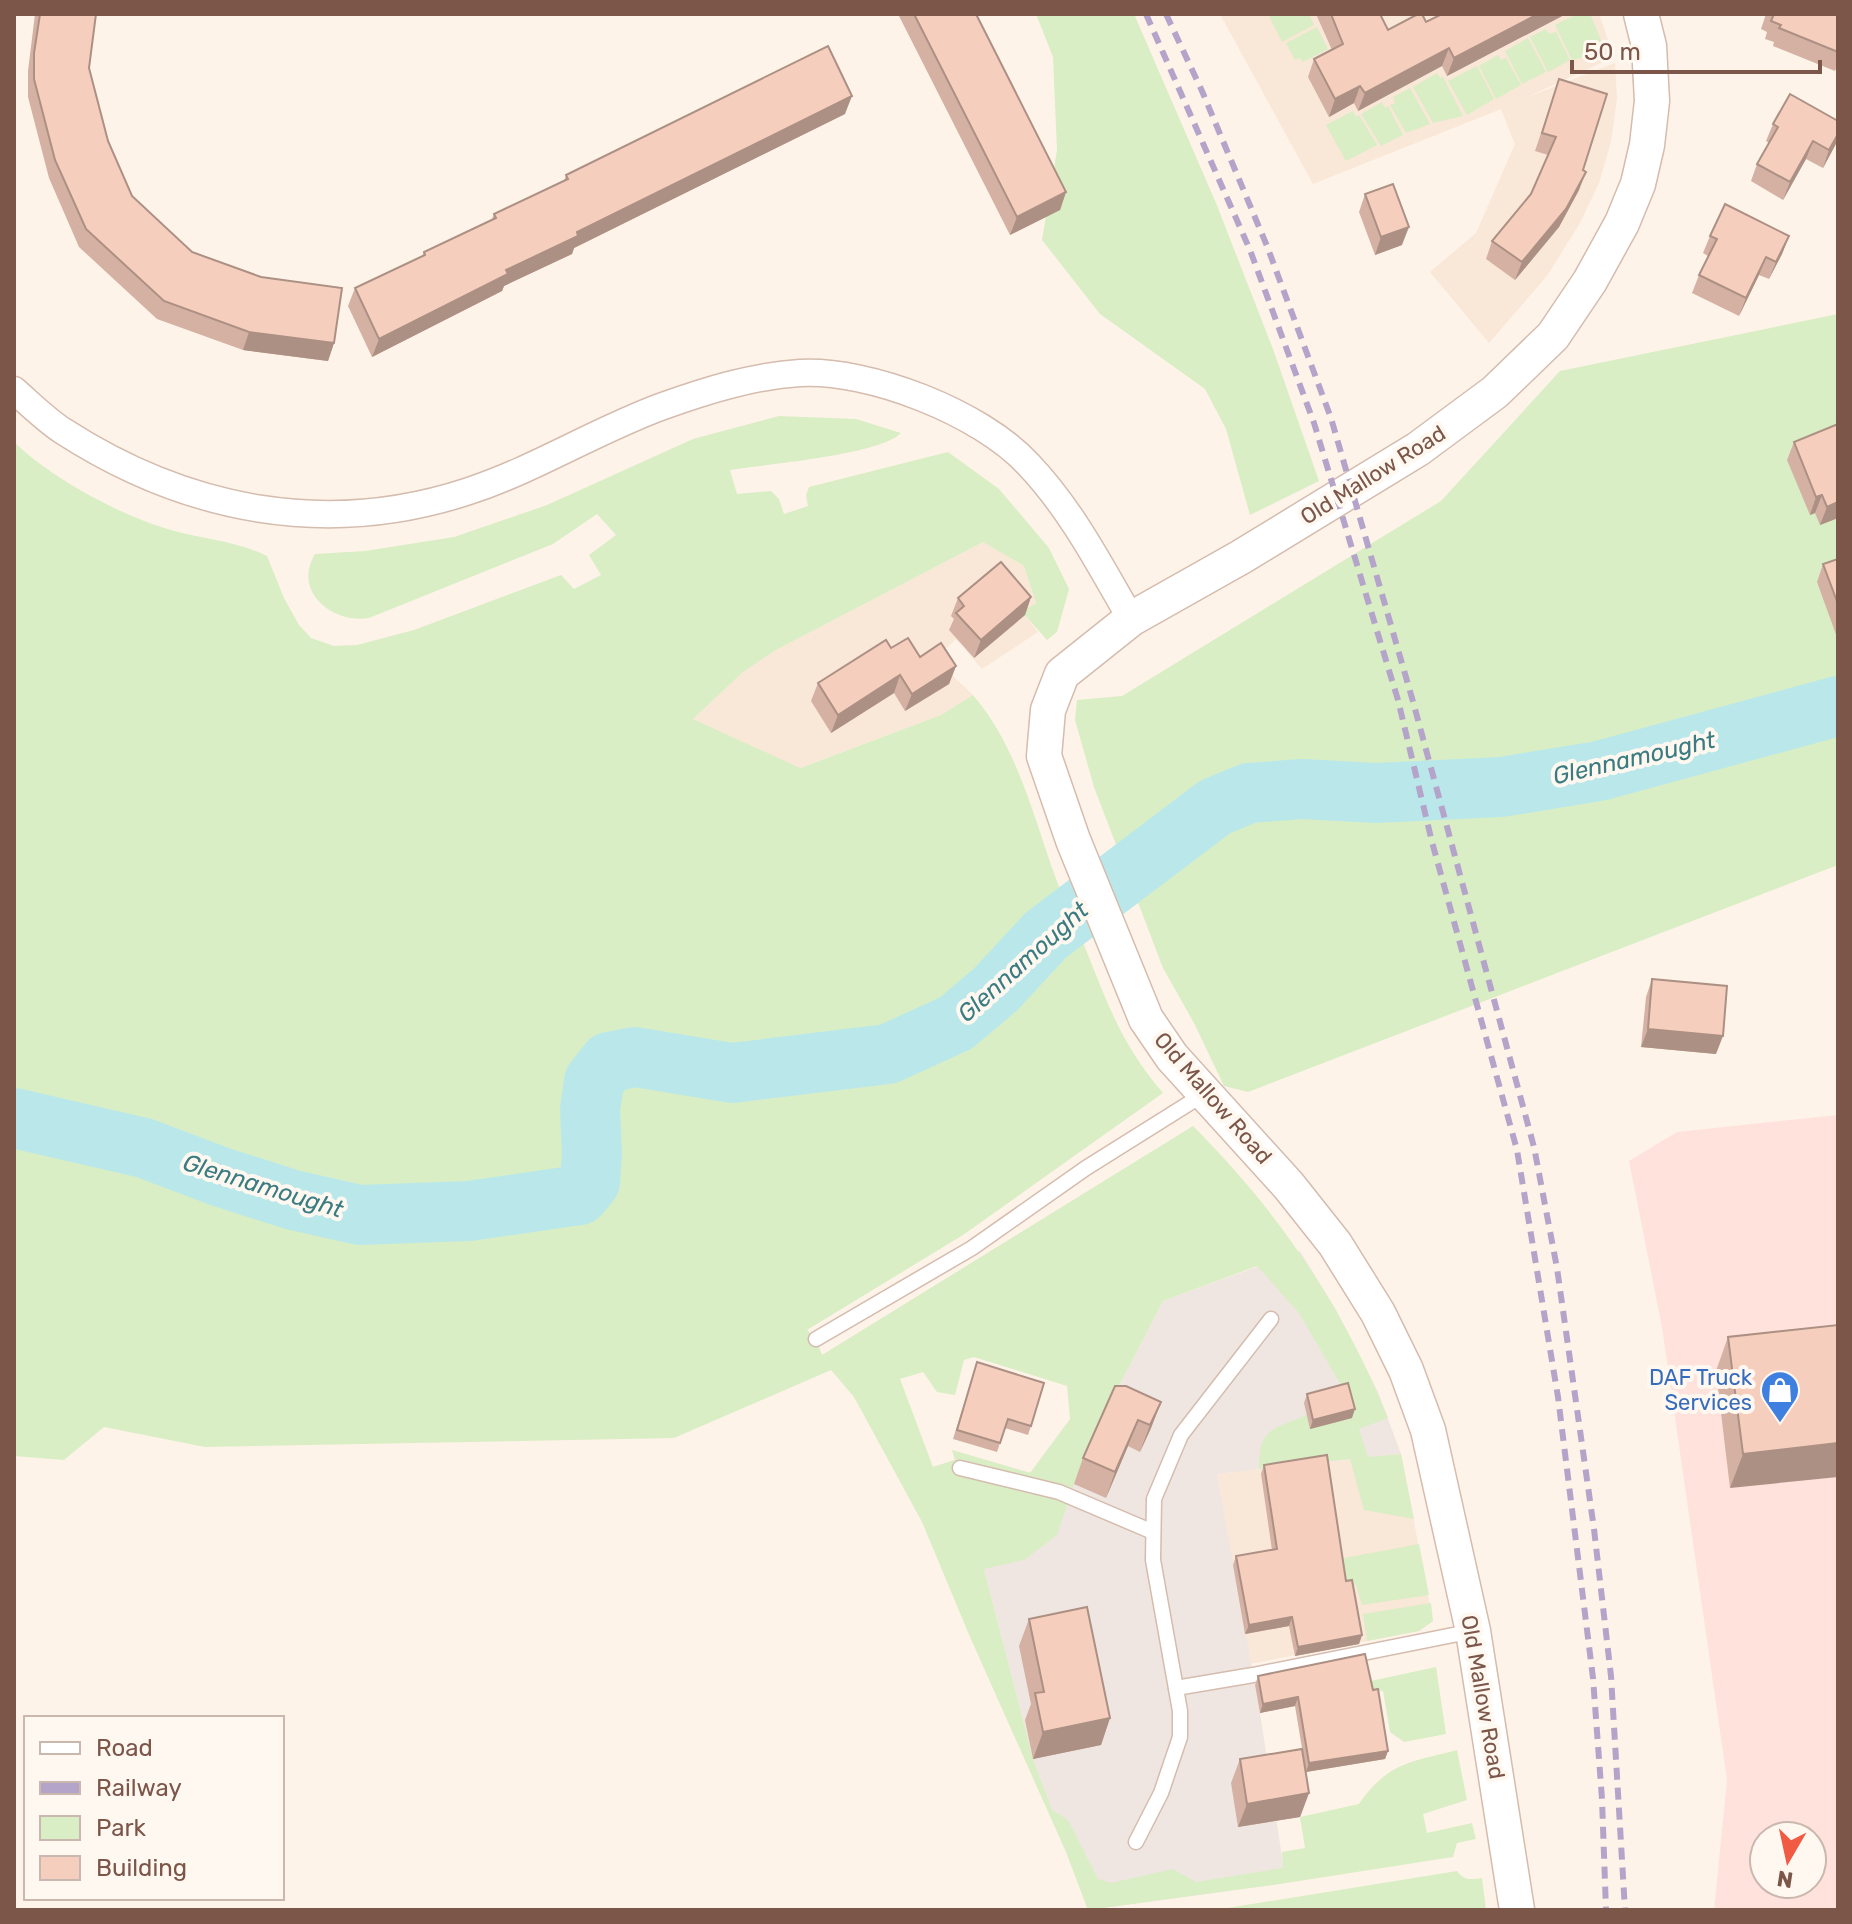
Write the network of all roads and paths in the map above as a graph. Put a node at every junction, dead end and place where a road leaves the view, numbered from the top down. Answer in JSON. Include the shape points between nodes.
{"nodes":[{"id":1,"x":1641,"y":14,"type":"edge"},
{"id":2,"x":14,"y":390,"type":"edge"},
{"id":3,"x":1131,"y":619,"type":"junction"},
{"id":4,"x":1204,"y":1093,"type":"junction"},
{"id":5,"x":1271,"y":1319,"type":"dead end"},
{"id":6,"x":816,"y":1339,"type":"dead end"},
{"id":7,"x":960,"y":1468,"type":"dead end"},
{"id":8,"x":1153,"y":1532,"type":"junction"},
{"id":9,"x":1473,"y":1631,"type":"junction"},
{"id":10,"x":1176,"y":1688,"type":"junction"},
{"id":11,"x":1136,"y":1842,"type":"dead end"},
{"id":12,"x":1517,"y":1910,"type":"edge"}],
"edges":[{"from":1,"to":3,"type":"street","name":"Old Mallow Road","via":[[1652,89],[1638,184],[1590,281],[1553,336],[1495,392],[1418,449]]},
{"from":2,"to":3,"type":"street","via":[[60,430],[179,490],[291,514],[336,514],[411,506],[469,492],[660,407],[739,382],[803,373],[865,380],[919,395],[957,413],[1026,461],[1073,518]]},
{"from":3,"to":4,"type":"street","name":"Old Mallow Road","via":[[1062,674],[1048,710],[1044,756],[1146,1019]]},
{"from":4,"to":6,"type":"lane","via":[[972,1248]]},
{"from":4,"to":9,"type":"street","name":"Old Mallow Road","via":[[1335,1244],[1378,1313],[1428,1430]]},
{"from":5,"to":8,"type":"lane","via":[[1181,1435],[1154,1499]]},
{"from":7,"to":8,"type":"lane","via":[[1059,1492]]},
{"from":8,"to":10,"type":"lane","via":[[1153,1560]]},
{"from":9,"to":10,"type":"lane"},
{"from":9,"to":12,"type":"street","name":"Old Mallow Road"},
{"from":10,"to":11,"type":"lane","via":[[1180,1737],[1161,1793]]}]}
